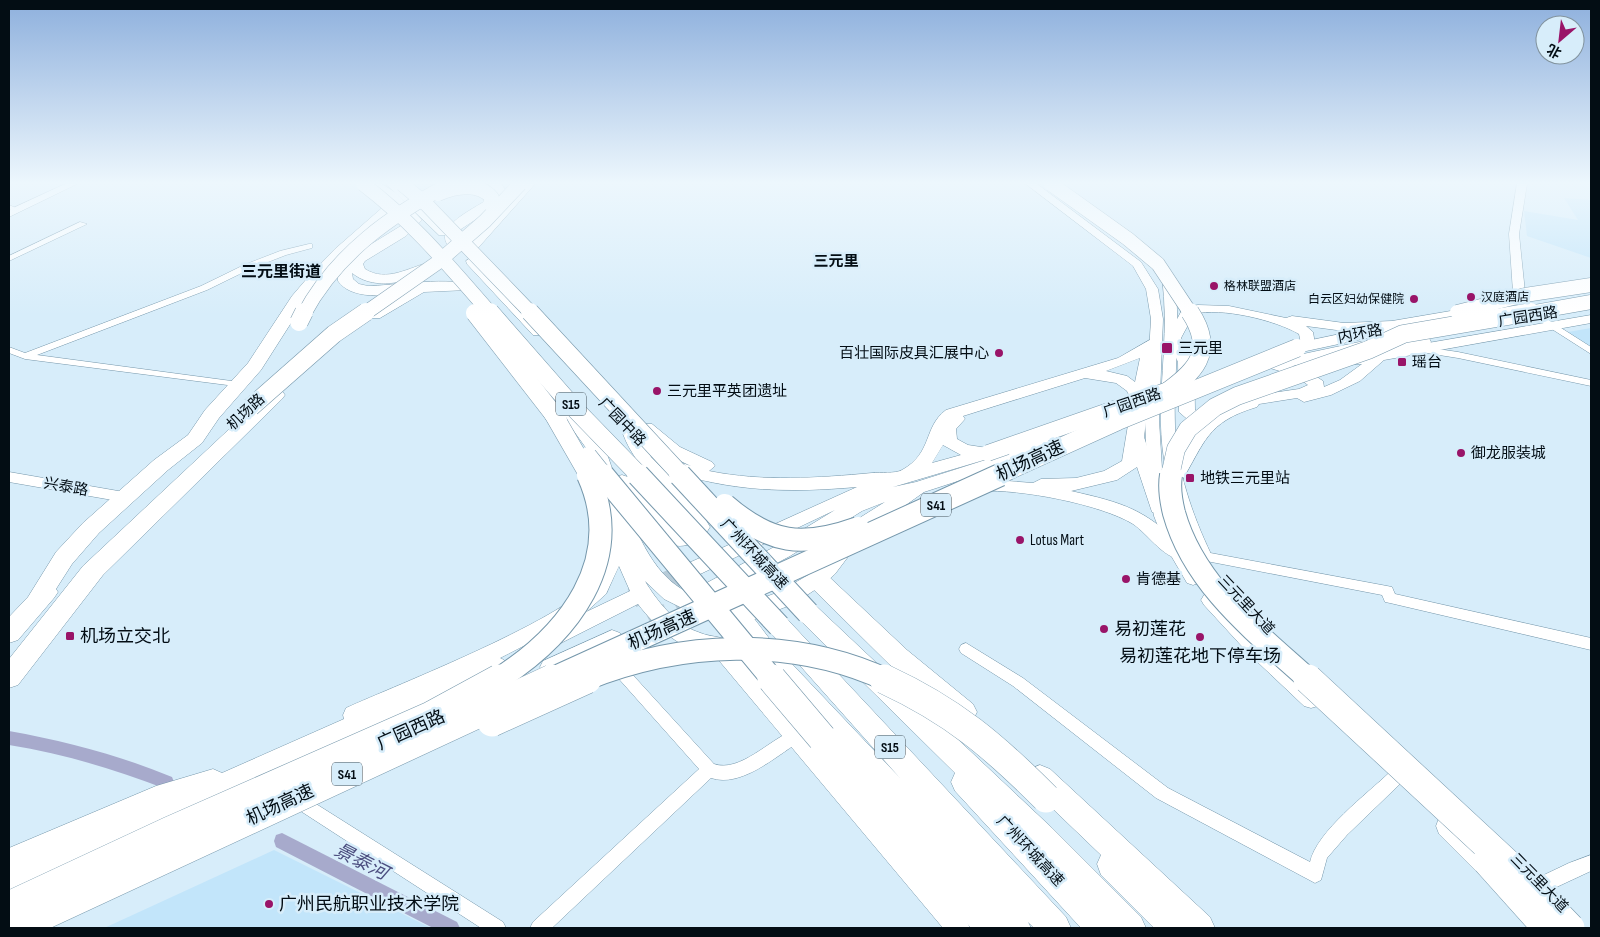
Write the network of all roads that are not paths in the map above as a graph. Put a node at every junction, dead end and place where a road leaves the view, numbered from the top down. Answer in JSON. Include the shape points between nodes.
{"nodes":[{"id":1,"x":75,"y":228,"type":"edge"},
{"id":2,"x":362,"y":228,"type":"edge"},
{"id":3,"x":407,"y":228,"type":"edge"},
{"id":4,"x":413,"y":228,"type":"edge"},
{"id":5,"x":425,"y":228,"type":"edge"},
{"id":6,"x":433,"y":228,"type":"edge"},
{"id":7,"x":449,"y":228,"type":"edge"},
{"id":8,"x":455,"y":228,"type":"edge"},
{"id":9,"x":474,"y":228,"type":"edge"},
{"id":10,"x":488,"y":228,"type":"edge"},
{"id":11,"x":1091,"y":228,"type":"edge"},
{"id":12,"x":1102,"y":228,"type":"edge"},
{"id":13,"x":1110,"y":228,"type":"edge"},
{"id":14,"x":1116,"y":228,"type":"edge"},
{"id":15,"x":1515,"y":228,"type":"edge"},
{"id":16,"x":452,"y":241,"type":"junction"},
{"id":17,"x":473,"y":245,"type":"junction"},
{"id":18,"x":309,"y":246,"type":"dead end"},
{"id":19,"x":357,"y":255,"type":"junction"},
{"id":20,"x":9,"y":259,"type":"edge"},
{"id":21,"x":443,"y":264,"type":"junction"},
{"id":22,"x":476,"y":266,"type":"junction"},
{"id":23,"x":1166,"y":270,"type":"junction"},
{"id":24,"x":498,"y":272,"type":"junction"},
{"id":25,"x":1591,"y":281,"type":"edge"},
{"id":26,"x":310,"y":284,"type":"junction"},
{"id":27,"x":462,"y":287,"type":"junction"},
{"id":28,"x":499,"y":290,"type":"junction"},
{"id":29,"x":1534,"y":290,"type":"junction"},
{"id":30,"x":1518,"y":292,"type":"junction"},
{"id":31,"x":1589,"y":294,"type":"edge"},
{"id":32,"x":387,"y":297,"type":"junction"},
{"id":33,"x":485,"y":297,"type":"junction"},
{"id":34,"x":1187,"y":306,"type":"junction"},
{"id":35,"x":1591,"y":307,"type":"edge"},
{"id":36,"x":1452,"y":314,"type":"junction"},
{"id":37,"x":1591,"y":314,"type":"edge"},
{"id":38,"x":1536,"y":316,"type":"junction"},
{"id":39,"x":1429,"y":318,"type":"junction"},
{"id":40,"x":1516,"y":319,"type":"junction"},
{"id":41,"x":527,"y":320,"type":"junction"},
{"id":42,"x":1591,"y":320,"type":"edge"},
{"id":43,"x":1400,"y":325,"type":"junction"},
{"id":44,"x":511,"y":326,"type":"junction"},
{"id":45,"x":548,"y":326,"type":"junction"},
{"id":46,"x":1552,"y":326,"type":"junction"},
{"id":47,"x":1445,"y":331,"type":"junction"},
{"id":48,"x":1492,"y":336,"type":"junction"},
{"id":49,"x":1174,"y":338,"type":"junction"},
{"id":50,"x":1155,"y":341,"type":"junction"},
{"id":51,"x":507,"y":342,"type":"junction"},
{"id":52,"x":1310,"y":344,"type":"junction"},
{"id":53,"x":1415,"y":349,"type":"junction"},
{"id":54,"x":9,"y":350,"type":"edge"},
{"id":55,"x":1591,"y":351,"type":"edge"},
{"id":56,"x":25,"y":356,"type":"junction"},
{"id":57,"x":1379,"y":356,"type":"junction"},
{"id":58,"x":1268,"y":361,"type":"junction"},
{"id":59,"x":1329,"y":363,"type":"junction"},
{"id":60,"x":529,"y":367,"type":"junction"},
{"id":61,"x":580,"y":370,"type":"junction"},
{"id":62,"x":553,"y":374,"type":"junction"},
{"id":63,"x":1591,"y":383,"type":"edge"},
{"id":64,"x":239,"y":385,"type":"junction"},
{"id":65,"x":1140,"y":401,"type":"junction"},
{"id":66,"x":560,"y":402,"type":"junction"},
{"id":67,"x":1187,"y":412,"type":"junction"},
{"id":68,"x":1118,"y":421,"type":"junction"},
{"id":69,"x":629,"y":425,"type":"junction"},
{"id":70,"x":1136,"y":436,"type":"junction"},
{"id":71,"x":196,"y":439,"type":"junction"},
{"id":72,"x":593,"y":443,"type":"junction"},
{"id":73,"x":1064,"y":446,"type":"junction"},
{"id":74,"x":992,"y":458,"type":"junction"},
{"id":75,"x":610,"y":468,"type":"junction"},
{"id":76,"x":9,"y":477,"type":"edge"},
{"id":77,"x":1175,"y":478,"type":"junction"},
{"id":78,"x":911,"y":482,"type":"junction"},
{"id":79,"x":766,"y":484,"type":"junction"},
{"id":80,"x":612,"y":490,"type":"junction"},
{"id":81,"x":124,"y":496,"type":"junction"},
{"id":82,"x":170,"y":497,"type":"junction"},
{"id":83,"x":1158,"y":507,"type":"junction"},
{"id":84,"x":861,"y":528,"type":"junction"},
{"id":85,"x":632,"y":542,"type":"junction"},
{"id":86,"x":1177,"y":553,"type":"junction"},
{"id":87,"x":1205,"y":557,"type":"junction"},
{"id":88,"x":690,"y":571,"type":"tunnel mouth"},
{"id":89,"x":91,"y":572,"type":"junction"},
{"id":90,"x":817,"y":579,"type":"junction"},
{"id":91,"x":706,"y":593,"type":"tunnel mouth"},
{"id":92,"x":632,"y":598,"type":"tunnel mouth"},
{"id":93,"x":37,"y":601,"type":"junction"},
{"id":94,"x":808,"y":613,"type":"junction"},
{"id":95,"x":738,"y":615,"type":"junction"},
{"id":96,"x":650,"y":622,"type":"tunnel mouth"},
{"id":97,"x":9,"y":634,"type":"edge"},
{"id":98,"x":1591,"y":644,"type":"edge"},
{"id":99,"x":717,"y":645,"type":"junction"},
{"id":100,"x":966,"y":649,"type":"dead end"},
{"id":101,"x":766,"y":653,"type":"junction"},
{"id":102,"x":614,"y":664,"type":"junction"},
{"id":103,"x":9,"y":678,"type":"edge"},
{"id":104,"x":9,"y":683,"type":"edge"},
{"id":105,"x":1359,"y":726,"type":"junction"},
{"id":106,"x":794,"y":737,"type":"junction"},
{"id":107,"x":298,"y":749,"type":"junction"},
{"id":108,"x":253,"y":770,"type":"junction"},
{"id":109,"x":709,"y":770,"type":"junction"},
{"id":110,"x":1396,"y":776,"type":"junction"},
{"id":111,"x":293,"y":796,"type":"junction"},
{"id":112,"x":183,"y":830,"type":"junction"},
{"id":113,"x":9,"y":861,"type":"edge"},
{"id":114,"x":1591,"y":863,"type":"edge"},
{"id":115,"x":9,"y":880,"type":"edge"},
{"id":116,"x":1543,"y":885,"type":"junction"},
{"id":117,"x":1507,"y":887,"type":"junction"},
{"id":118,"x":101,"y":899,"type":"junction"},
{"id":119,"x":13,"y":912,"type":"edge"},
{"id":120,"x":993,"y":916,"type":"edge"},
{"id":121,"x":40,"y":928,"type":"edge"},
{"id":122,"x":497,"y":928,"type":"edge"},
{"id":123,"x":539,"y":928,"type":"edge"},
{"id":124,"x":958,"y":928,"type":"edge"},
{"id":125,"x":1015,"y":928,"type":"edge"},
{"id":126,"x":1056,"y":928,"type":"edge"},
{"id":127,"x":1102,"y":928,"type":"edge"},
{"id":128,"x":1130,"y":928,"type":"edge"},
{"id":129,"x":1176,"y":928,"type":"edge"},
{"id":130,"x":1199,"y":928,"type":"edge"},
{"id":131,"x":1546,"y":928,"type":"edge"},
{"id":132,"x":1570,"y":928,"type":"edge"},
{"id":133,"x":1583,"y":928,"type":"edge"}],
"edges":[{"from":1,"to":20,"type":"street"},
{"from":2,"to":26,"type":"highway"},
{"from":3,"to":19,"type":"highway","name":"机场路"},
{"from":4,"to":21,"type":"highway","name":"广州环城高速","number":"S15","bridge":true},
{"from":5,"to":33,"type":"main road","name":"广园中路"},
{"from":6,"to":16,"type":"main road","name":"广园中路"},
{"from":7,"to":69,"type":"highway","name":"广州环城高速","number":"S15","bridge":true},
{"from":8,"to":16,"type":"highway"},
{"from":9,"to":21,"type":"highway","name":"机场路","bridge":true},
{"from":10,"to":17,"type":"highway"},
{"from":11,"to":50,"type":"main road","name":"三元里大道","via":[[1143,272],[1152,289],[1156,310]]},
{"from":12,"to":34,"type":"highway","bridge":true,"via":[[1143,258]]},
{"from":13,"to":34,"type":"highway","bridge":true,"via":[[1151,258]]},
{"from":14,"to":23,"type":"main road"},
{"from":15,"to":30,"type":"main road"},
{"from":16,"to":22,"type":"main road","name":"广园中路"},
{"from":17,"to":22,"type":"main road"},
{"from":17,"to":24,"type":"main road"},
{"from":18,"to":56,"type":"street","via":[[283,252],[204,288]]},
{"from":19,"to":21,"type":"highway","bridge":true,"via":[[358,271],[376,278],[403,276]]},
{"from":19,"to":32,"type":"highway","bridge":true,"via":[[343,267],[345,279],[356,288]]},
{"from":19,"to":71,"type":"highway","name":"机场路","bridge":true,"via":[[326,278],[264,373]]},
{"from":21,"to":66,"type":"highway","bridge":true,"via":[[479,320]]},
{"from":21,"to":89,"type":"highway","name":"机场路","bridge":true,"via":[[334,334],[159,495]]},
{"from":21,"to":126,"type":"highway","name":"广州环城高速","number":"S15","bridge":true,"via":[[574,408],[705,544]]},
{"from":22,"to":24,"type":"main road"},
{"from":22,"to":28,"type":"main road","name":"广园中路"},
{"from":23,"to":43,"type":"main road","name":"广园西路","via":[[1186,294],[1209,304],[1333,326]]},
{"from":23,"to":49,"type":"main road","name":"三元里大道"},
{"from":24,"to":28,"type":"main road"},
{"from":24,"to":45,"type":"main road"},
{"from":25,"to":29,"type":"main road"},
{"from":26,"to":32,"type":"highway","via":[[324,284],[354,296]]},
{"from":26,"to":64,"type":"highway"},
{"from":27,"to":32,"type":"highway","via":[[419,288]]},
{"from":27,"to":33,"type":"main road"},
{"from":27,"to":51,"type":"main road"},
{"from":28,"to":41,"type":"main road","name":"广园中路"},
{"from":29,"to":30,"type":"main road"},
{"from":29,"to":31,"type":"main road"},
{"from":30,"to":36,"type":"main road","via":[[1476,303]]},
{"from":31,"to":36,"type":"main road","name":"广园西路"},
{"from":31,"to":43,"type":"highway","name":"内环路","bridge":true,"via":[[1514,297]]},
{"from":31,"to":59,"type":"highway","bridge":true,"via":[[1415,332]]},
{"from":32,"to":82,"type":"highway","via":[[299,374]]},
{"from":33,"to":44,"type":"main road","name":"广园中路"},
{"from":34,"to":68,"type":"highway","bridge":true,"via":[[1199,327],[1202,344],[1196,366],[1176,386]]},
{"from":35,"to":38,"type":"main road","name":"广园西路"},
{"from":36,"to":39,"type":"main road","name":"广园西路"},
{"from":37,"to":59,"type":"highway","bridge":true,"via":[[1423,342]]},
{"from":38,"to":40,"type":"main road","name":"广园西路"},
{"from":38,"to":46,"type":"street"},
{"from":39,"to":43,"type":"main road","name":"广园西路"},
{"from":39,"to":47,"type":"main road"},
{"from":40,"to":47,"type":"main road","name":"广园西路"},
{"from":40,"to":48,"type":"main road"},
{"from":41,"to":45,"type":"main road"},
{"from":41,"to":61,"type":"main road","name":"广园中路"},
{"from":42,"to":46,"type":"main road"},
{"from":43,"to":52,"type":"highway","name":"内环路"},
{"from":44,"to":51,"type":"main road"},
{"from":44,"to":62,"type":"main road","name":"广园中路"},
{"from":45,"to":61,"type":"main road"},
{"from":46,"to":48,"type":"main road"},
{"from":46,"to":55,"type":"street"},
{"from":47,"to":58,"type":"main road","name":"广园西路"},
{"from":48,"to":53,"type":"main road"},
{"from":49,"to":52,"type":"main road","via":[[1188,311],[1202,307],[1290,323],[1306,332]]},
{"from":49,"to":67,"type":"main road","via":[[1186,362]]},
{"from":49,"to":77,"type":"main road","name":"三元里大道","via":[[1168,425]]},
{"from":50,"to":65,"type":"main road","via":[[1145,365]]},
{"from":50,"to":78,"type":"main road","via":[[1138,355],[1123,361],[952,414],[938,426],[928,457]]},
{"from":50,"to":83,"type":"main road","name":"三元里大道","via":[[1152,458]]},
{"from":51,"to":60,"type":"main road"},
{"from":52,"to":58,"type":"main road","name":"广园西路"},
{"from":52,"to":68,"type":"highway","name":"机场高速","number":"S41","bridge":true},
{"from":53,"to":57,"type":"main road"},
{"from":53,"to":63,"type":"street"},
{"from":54,"to":56,"type":"street"},
{"from":56,"to":64,"type":"street"},
{"from":57,"to":58,"type":"main road","via":[[1327,365]]},
{"from":57,"to":77,"type":"main road","via":[[1363,373],[1327,391],[1246,406],[1224,414],[1210,423],[1192,443]]},
{"from":58,"to":67,"type":"main road","via":[[1301,373],[1317,384],[1312,390],[1302,393],[1236,402],[1206,419],[1194,418]]},
{"from":58,"to":74,"type":"main road","name":"广园西路","bridge":true},
{"from":58,"to":74,"type":"main road","name":"广园西路","bridge":true,"via":[[1017,456]]},
{"from":59,"to":105,"type":"highway","bridge":true,"via":[[1237,396],[1208,412],[1188,429],[1176,449],[1170,487],[1183,539],[1199,569],[1220,596],[1264,642]]},
{"from":60,"to":62,"type":"main road"},
{"from":60,"to":66,"type":"main road"},
{"from":61,"to":69,"type":"main road","name":"广园中路"},
{"from":61,"to":79,"type":"main road","via":[[674,451],[712,468]]},
{"from":62,"to":66,"type":"main road","name":"广园中路"},
{"from":64,"to":71,"type":"highway","via":[[212,414]]},
{"from":65,"to":70,"type":"main road"},
{"from":65,"to":74,"type":"main road","via":[[1137,391],[1126,382],[1113,376],[1098,375],[958,418],[948,426],[950,442]]},
{"from":66,"to":72,"type":"main road"},
{"from":66,"to":75,"type":"main road","name":"广园中路","via":[[596,424]]},
{"from":66,"to":119,"type":"highway","bridge":true,"via":[[596,494],[602,537],[594,571],[583,594],[538,649],[486,687],[438,712],[146,842]]},
{"from":66,"to":120,"type":"highway","bridge":true,"via":[[736,637]]},
{"from":67,"to":77,"type":"street"},
{"from":68,"to":73,"type":"highway","name":"机场高速","number":"S41","bridge":true},
{"from":69,"to":73,"type":"highway","bridge":true,"via":[[748,526],[771,536],[795,541],[840,535],[980,475]]},
{"from":69,"to":75,"type":"main road","via":[[638,453],[695,515],[701,527],[699,532],[690,538],[672,538]]},
{"from":69,"to":79,"type":"main road","name":"广园中路","via":[[650,452],[676,467],[717,478]]},
{"from":69,"to":94,"type":"highway","name":"广州环城高速","number":"S15","bridge":true},
{"from":70,"to":74,"type":"main road","via":[[1130,464],[1120,473],[1101,479],[1053,485],[1031,484],[1000,477]]},
{"from":70,"to":83,"type":"main road"},
{"from":71,"to":81,"type":"highway"},
{"from":71,"to":93,"type":"highway","name":"机场路"},
{"from":72,"to":80,"type":"main road"},
{"from":72,"to":107,"type":"main road","via":[[607,494],[611,535],[609,568],[600,587],[589,599],[520,640],[346,718]]},
{"from":73,"to":111,"type":"highway","name":"机场高速","number":"S41","bridge":true},
{"from":74,"to":78,"type":"main road","name":"广园西路"},
{"from":75,"to":80,"type":"main road"},
{"from":75,"to":85,"type":"main road","via":[[623,499]]},
{"from":76,"to":81,"type":"main road","name":"兴泰路"},
{"from":77,"to":87,"type":"main road","name":"三元里大道","via":[[1192,531]]},
{"from":78,"to":79,"type":"main road","name":"广园中路"},
{"from":78,"to":84,"type":"main road"},
{"from":78,"to":88,"type":"main road","name":"广园西路","via":[[834,502]]},
{"from":78,"to":91,"type":"main road","name":"广园西路","via":[[856,506]]},
{"from":80,"to":85,"type":"main road"},
{"from":81,"to":93,"type":"highway","via":[[73,548]]},
{"from":82,"to":89,"type":"highway"},
{"from":82,"to":104,"type":"highway","via":[[138,540],[46,646]]},
{"from":83,"to":86,"type":"main road","name":"三元里大道"},
{"from":84,"to":86,"type":"main road","via":[[900,519],[976,486],[1000,485],[1121,510],[1150,526]]},
{"from":84,"to":90,"type":"main road"},
{"from":85,"to":95,"type":"main road","via":[[655,580],[671,593],[706,608]]},
{"from":85,"to":99,"type":"main road","via":[[631,571],[639,588],[665,621],[687,637]]},
{"from":86,"to":110,"type":"main road","name":"三元里大道","via":[[1236,629]]},
{"from":87,"to":98,"type":"street","via":[[1387,591],[1390,598]]},
{"from":87,"to":116,"type":"main road","name":"三元里大道","via":[[1251,614]]},
{"from":89,"to":103,"type":"highway","name":"机场路"},
{"from":90,"to":95,"type":"main road","via":[[769,606]]},
{"from":90,"to":130,"type":"highway","via":[[898,657],[1009,749]]},
{"from":92,"to":107,"type":"main road","name":"广园西路","via":[[493,668]]},
{"from":93,"to":97,"type":"highway","name":"机场路"},
{"from":94,"to":127,"type":"highway","name":"广州环城高速","number":"S15","bridge":true},
{"from":94,"to":128,"type":"highway","bridge":true,"via":[[1042,838]]},
{"from":95,"to":101,"type":"highway"},
{"from":96,"to":111,"type":"main road","name":"广园西路","via":[[462,708]]},
{"from":99,"to":101,"type":"main road","via":[[746,647]]},
{"from":99,"to":102,"type":"main road","via":[[663,646]]},
{"from":99,"to":106,"type":"main road"},
{"from":100,"to":110,"type":"street","via":[[1018,682],[1162,793],[1315,874],[1320,854]]},
{"from":101,"to":120,"type":"highway","via":[[922,822]]},
{"from":102,"to":109,"type":"street"},
{"from":102,"to":111,"type":"main road","via":[[344,787]]},
{"from":105,"to":131,"type":"highway","bridge":true},
{"from":105,"to":132,"type":"highway","bridge":true},
{"from":106,"to":109,"type":"street","via":[[737,772],[720,774]]},
{"from":106,"to":124,"type":"main road"},
{"from":107,"to":108,"type":"main road","name":"广园西路"},
{"from":108,"to":113,"type":"main road","via":[[164,795]]},
{"from":108,"to":115,"type":"main road","name":"广园西路"},
{"from":109,"to":123,"type":"street"},
{"from":110,"to":117,"type":"main road","name":"三元里大道"},
{"from":111,"to":112,"type":"main road","name":"广园西路"},
{"from":111,"to":118,"type":"main road"},
{"from":111,"to":119,"type":"highway","name":"机场高速","number":"S41","bridge":true},
{"from":111,"to":122,"type":"street"},
{"from":111,"to":129,"type":"highway","bridge":true,"via":[[414,755],[621,667],[696,650],[746,648],[796,652],[863,670],[907,690],[958,720],[1020,773]]},
{"from":112,"to":118,"type":"main road"},
{"from":112,"to":119,"type":"main road","name":"广园西路"},
{"from":114,"to":116,"type":"street","via":[[1562,873]]},
{"from":116,"to":117,"type":"street","via":[[1532,889]]},
{"from":116,"to":133,"type":"main road","name":"三元里大道"},
{"from":117,"to":131,"type":"main road","name":"三元里大道"},
{"from":118,"to":121,"type":"main road"},
{"from":120,"to":125,"type":"highway"}]}
